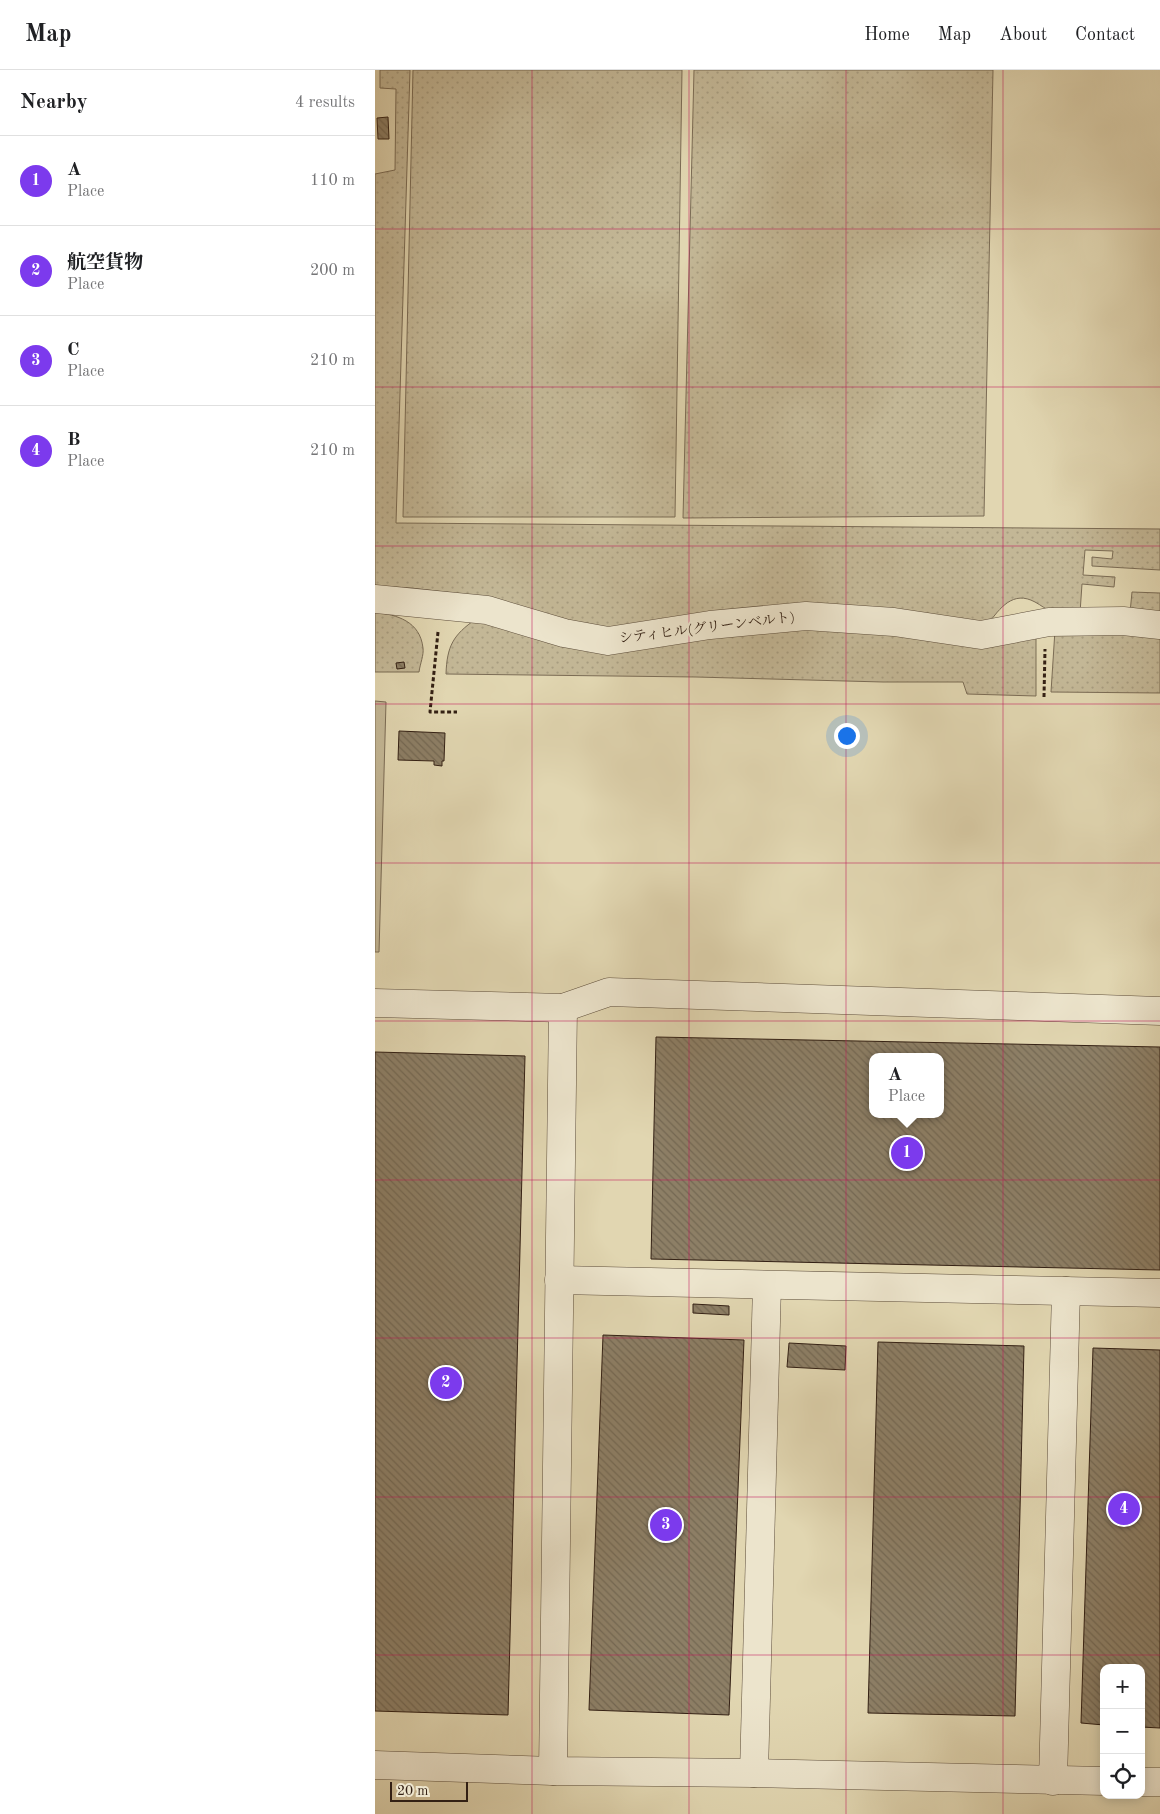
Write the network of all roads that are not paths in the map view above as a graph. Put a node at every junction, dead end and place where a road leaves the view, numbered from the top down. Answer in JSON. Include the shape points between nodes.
{"nodes":[{"id":1,"x":375,"y":599,"type":"edge"},
{"id":2,"x":1160,"y":624,"type":"edge"},
{"id":3,"x":375,"y":1003,"type":"edge"},
{"id":4,"x":563,"y":1008,"type":"junction"},
{"id":5,"x":1160,"y":1011,"type":"edge"},
{"id":6,"x":559,"y":1280,"type":"junction"},
{"id":7,"x":767,"y":1285,"type":"junction"},
{"id":8,"x":1066,"y":1291,"type":"junction"},
{"id":9,"x":1160,"y":1293,"type":"edge"},
{"id":10,"x":375,"y":1765,"type":"edge"},
{"id":11,"x":553,"y":1771,"type":"junction"},
{"id":12,"x":753,"y":1773,"type":"junction"},
{"id":13,"x":1053,"y":1781,"type":"junction"},
{"id":14,"x":1100,"y":1781,"type":"edge"},
{"id":15,"x":1145,"y":1782,"type":"edge"},
{"id":16,"x":1160,"y":1782,"type":"edge"}],
"edges":[{"from":1,"to":2,"type":"street","name":"シティヒル(グリーンベルト)","via":[[487,610],[564,633],[608,641],[807,616],[894,622],[981,636],[1045,623],[1123,621]]},
{"from":3,"to":4,"type":"street"},
{"from":4,"to":5,"type":"street","via":[[609,992]]},
{"from":4,"to":6,"type":"street"},
{"from":6,"to":7,"type":"street"},
{"from":6,"to":11,"type":"street"},
{"from":7,"to":8,"type":"street"},
{"from":7,"to":12,"type":"street"},
{"from":8,"to":9,"type":"street"},
{"from":8,"to":13,"type":"street"},
{"from":10,"to":11,"type":"street"},
{"from":11,"to":12,"type":"street"},
{"from":12,"to":13,"type":"street"},
{"from":13,"to":14,"type":"street"},
{"from":15,"to":16,"type":"street"}]}
